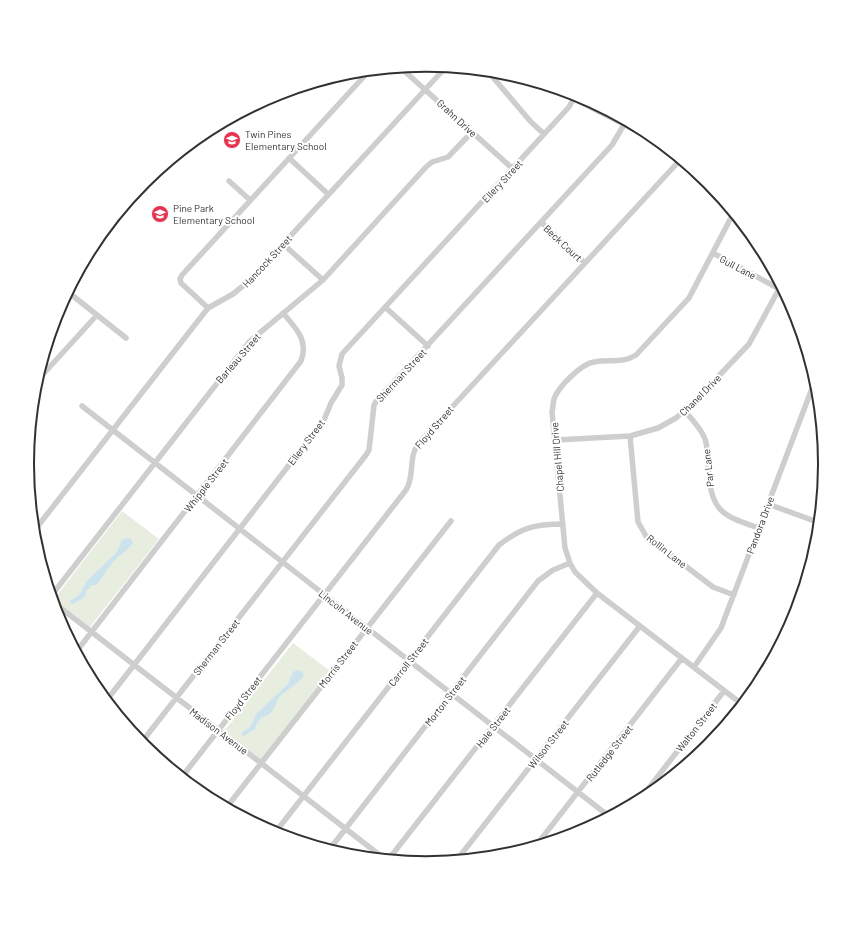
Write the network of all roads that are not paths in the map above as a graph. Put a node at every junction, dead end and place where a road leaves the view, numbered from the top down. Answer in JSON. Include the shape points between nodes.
{"nodes":[{"id":1,"x":406,"y":73,"type":"edge"},
{"id":2,"x":441,"y":73,"type":"edge"},
{"id":3,"x":363,"y":77,"type":"edge"},
{"id":4,"x":494,"y":78,"type":"edge"},
{"id":5,"x":425,"y":90,"type":"junction"},
{"id":6,"x":573,"y":100,"type":"edge"},
{"id":7,"x":624,"y":125,"type":"edge"},
{"id":8,"x":472,"y":132,"type":"junction"},
{"id":9,"x":544,"y":134,"type":"junction"},
{"id":10,"x":289,"y":158,"type":"junction"},
{"id":11,"x":677,"y":163,"type":"edge"},
{"id":12,"x":513,"y":169,"type":"junction"},
{"id":13,"x":230,"y":181,"type":"dead end"},
{"id":14,"x":328,"y":194,"type":"junction"},
{"id":15,"x":250,"y":200,"type":"junction"},
{"id":16,"x":731,"y":217,"type":"edge"},
{"id":17,"x":542,"y":223,"type":"junction"},
{"id":18,"x":283,"y":244,"type":"junction"},
{"id":19,"x":713,"y":253,"type":"junction"},
{"id":20,"x":585,"y":263,"type":"junction"},
{"id":21,"x":323,"y":280,"type":"junction"},
{"id":22,"x":777,"y":288,"type":"edge"},
{"id":23,"x":778,"y":290,"type":"edge"},
{"id":24,"x":72,"y":295,"type":"edge"},
{"id":25,"x":385,"y":307,"type":"junction"},
{"id":26,"x":208,"y":308,"type":"junction"},
{"id":27,"x":283,"y":313,"type":"junction"},
{"id":28,"x":97,"y":315,"type":"junction"},
{"id":29,"x":126,"y":338,"type":"dead end"},
{"id":30,"x":428,"y":346,"type":"junction"},
{"id":31,"x":45,"y":371,"type":"edge"},
{"id":32,"x":811,"y":390,"type":"edge"},
{"id":33,"x":82,"y":406,"type":"dead end"},
{"id":34,"x":685,"y":411,"type":"junction"},
{"id":35,"x":112,"y":430,"type":"junction"},
{"id":36,"x":630,"y":436,"type":"junction"},
{"id":37,"x":556,"y":440,"type":"junction"},
{"id":38,"x":155,"y":462,"type":"junction"},
{"id":39,"x":197,"y":496,"type":"junction"},
{"id":40,"x":768,"y":504,"type":"junction"},
{"id":41,"x":451,"y":521,"type":"dead end"},
{"id":42,"x":815,"y":521,"type":"edge"},
{"id":43,"x":562,"y":524,"type":"junction"},
{"id":44,"x":39,"y":525,"type":"edge"},
{"id":45,"x":759,"y":528,"type":"junction"},
{"id":46,"x":239,"y":529,"type":"junction"},
{"id":47,"x":282,"y":562,"type":"junction"},
{"id":48,"x":570,"y":563,"type":"junction"},
{"id":49,"x":55,"y":591,"type":"edge"},
{"id":50,"x":597,"y":593,"type":"junction"},
{"id":51,"x":324,"y":595,"type":"junction"},
{"id":52,"x":734,"y":596,"type":"junction"},
{"id":53,"x":62,"y":609,"type":"edge"},
{"id":54,"x":640,"y":626,"type":"junction"},
{"id":55,"x":367,"y":628,"type":"junction"},
{"id":56,"x":91,"y":632,"type":"junction"},
{"id":57,"x":79,"y":648,"type":"edge"},
{"id":58,"x":682,"y":658,"type":"junction"},
{"id":59,"x":409,"y":660,"type":"junction"},
{"id":60,"x":133,"y":665,"type":"junction"},
{"id":61,"x":694,"y":667,"type":"junction"},
{"id":62,"x":724,"y":691,"type":"junction"},
{"id":63,"x":452,"y":693,"type":"junction"},
{"id":64,"x":110,"y":696,"type":"edge"},
{"id":65,"x":176,"y":698,"type":"junction"},
{"id":66,"x":739,"y":702,"type":"edge"},
{"id":67,"x":494,"y":726,"type":"junction"},
{"id":68,"x":218,"y":730,"type":"junction"},
{"id":69,"x":145,"y":738,"type":"edge"},
{"id":70,"x":536,"y":759,"type":"junction"},
{"id":71,"x":260,"y":763,"type":"junction"},
{"id":72,"x":185,"y":773,"type":"edge"},
{"id":73,"x":649,"y":788,"type":"edge"},
{"id":74,"x":579,"y":792,"type":"junction"},
{"id":75,"x":303,"y":796,"type":"junction"},
{"id":76,"x":229,"y":804,"type":"edge"},
{"id":77,"x":606,"y":814,"type":"edge"},
{"id":78,"x":279,"y":828,"type":"edge"},
{"id":79,"x":345,"y":829,"type":"junction"},
{"id":80,"x":541,"y":840,"type":"edge"},
{"id":81,"x":332,"y":845,"type":"edge"},
{"id":82,"x":379,"y":854,"type":"edge"},
{"id":83,"x":391,"y":855,"type":"edge"},
{"id":84,"x":460,"y":855,"type":"edge"}],
"edges":[{"from":1,"to":5,"type":"street","name":"Grahn Drive"},
{"from":2,"to":5,"type":"street","name":"Hancock Street"},
{"from":3,"to":10,"type":"street"},
{"from":4,"to":9,"type":"street"},
{"from":5,"to":8,"type":"street","name":"Grahn Drive"},
{"from":5,"to":14,"type":"street","name":"Hancock Street"},
{"from":6,"to":9,"type":"street","name":"Ellery Street"},
{"from":7,"to":17,"type":"street","name":"Sherman Street","via":[[612,146]]},
{"from":8,"to":12,"type":"street","name":"Grahn Drive"},
{"from":8,"to":21,"type":"street","name":"Barleau Street","via":[[448,157],[432,162],[426,167]]},
{"from":9,"to":12,"type":"street","name":"Ellery Street"},
{"from":10,"to":14,"type":"street"},
{"from":10,"to":15,"type":"street"},
{"from":11,"to":20,"type":"street","name":"Floyd Street"},
{"from":12,"to":25,"type":"street","name":"Ellery Street"},
{"from":13,"to":15,"type":"street"},
{"from":14,"to":18,"type":"street","name":"Hancock Street"},
{"from":15,"to":26,"type":"street","via":[[180,279],[181,283]]},
{"from":16,"to":19,"type":"street","name":"Chapel Hill Drive"},
{"from":17,"to":20,"type":"street","name":"Beck Court"},
{"from":17,"to":30,"type":"street","name":"Sherman Street"},
{"from":18,"to":21,"type":"street"},
{"from":18,"to":26,"type":"street","name":"Hancock Street","via":[[241,289]]},
{"from":19,"to":22,"type":"street","name":"Gull Lane"},
{"from":19,"to":37,"type":"street","name":"Chapel Hill Drive","via":[[689,298],[636,355],[623,361],[594,362],[583,366],[556,394],[552,412]]},
{"from":20,"to":51,"type":"street","name":"Floyd Street","via":[[418,444],[412,455],[410,484]]},
{"from":21,"to":27,"type":"street","name":"Barleau Street"},
{"from":23,"to":34,"type":"street","name":"Chanel Drive","via":[[749,344]]},
{"from":24,"to":28,"type":"street"},
{"from":25,"to":30,"type":"street"},
{"from":25,"to":46,"type":"street","name":"Ellery Street","via":[[342,354],[339,366],[342,385],[324,420]]},
{"from":26,"to":35,"type":"street","name":"Hancock Street"},
{"from":27,"to":38,"type":"street","name":"Barleau Street","via":[[240,352]]},
{"from":27,"to":39,"type":"street","name":"Whipple Street","via":[[301,336],[304,345],[301,361]]},
{"from":28,"to":29,"type":"street"},
{"from":28,"to":31,"type":"street"},
{"from":30,"to":47,"type":"street","name":"Sherman Street","via":[[374,405],[369,450],[366,456]]},
{"from":32,"to":40,"type":"street","name":"Pandora Drive"},
{"from":33,"to":35,"type":"street","name":"Lincoln Avenue"},
{"from":34,"to":36,"type":"street","name":"Chanel Drive","via":[[658,428]]},
{"from":34,"to":45,"type":"street","name":"Par Lane","via":[[705,440],[709,485],[716,506],[732,518]]},
{"from":35,"to":38,"type":"street","name":"Lincoln Avenue"},
{"from":35,"to":44,"type":"street","name":"Hancock Street"},
{"from":36,"to":37,"type":"street","name":"Chanel Drive"},
{"from":36,"to":52,"type":"street","name":"Rollin Lane","via":[[640,529],[713,587]]},
{"from":37,"to":43,"type":"street","name":"Chapel Hill Drive"},
{"from":38,"to":39,"type":"street","name":"Lincoln Avenue"},
{"from":38,"to":49,"type":"street","name":"Barleau Street"},
{"from":39,"to":46,"type":"street","name":"Lincoln Avenue"},
{"from":39,"to":56,"type":"street","name":"Whipple Street"},
{"from":40,"to":42,"type":"street"},
{"from":40,"to":45,"type":"street","name":"Pandora Drive"},
{"from":41,"to":55,"type":"street","name":"Morris Street"},
{"from":43,"to":48,"type":"street","name":"Chapel Hill Drive"},
{"from":43,"to":59,"type":"street","name":"Carroll Street","via":[[522,529],[499,545]]},
{"from":45,"to":52,"type":"street","name":"Pandora Drive"},
{"from":46,"to":47,"type":"street","name":"Lincoln Avenue"},
{"from":46,"to":60,"type":"street","name":"Ellery Street"},
{"from":47,"to":51,"type":"street","name":"Lincoln Avenue"},
{"from":47,"to":65,"type":"street","name":"Sherman Street"},
{"from":48,"to":50,"type":"street","name":"Chapel Hill Drive","via":[[584,582]]},
{"from":48,"to":63,"type":"street","name":"Morton Street","via":[[554,570],[538,582]]},
{"from":50,"to":54,"type":"street","name":"Chapel Hill Drive"},
{"from":50,"to":67,"type":"street","name":"Hale Street"},
{"from":51,"to":55,"type":"street","name":"Lincoln Avenue"},
{"from":51,"to":68,"type":"street","name":"Floyd Street"},
{"from":52,"to":61,"type":"street","name":"Pandora Drive","via":[[716,637]]},
{"from":53,"to":56,"type":"street","name":"Madison Avenue"},
{"from":54,"to":58,"type":"street","name":"Chapel Hill Drive"},
{"from":54,"to":70,"type":"street","name":"Wilson Street"},
{"from":55,"to":59,"type":"street","name":"Lincoln Avenue"},
{"from":55,"to":71,"type":"street","name":"Morris Street"},
{"from":56,"to":57,"type":"street","name":"Whipple Street"},
{"from":56,"to":60,"type":"street","name":"Madison Avenue"},
{"from":58,"to":61,"type":"street","name":"Chapel Hill Drive"},
{"from":58,"to":74,"type":"street","name":"Rutledge Street"},
{"from":59,"to":63,"type":"street","name":"Lincoln Avenue"},
{"from":59,"to":75,"type":"street","name":"Carroll Street"},
{"from":60,"to":64,"type":"street","name":"Ellery Street"},
{"from":60,"to":65,"type":"street","name":"Madison Avenue"},
{"from":61,"to":62,"type":"street","name":"Chapel Hill Drive"},
{"from":62,"to":66,"type":"street","name":"Chapel Hill Drive"},
{"from":62,"to":73,"type":"street","name":"Walton Street"},
{"from":63,"to":67,"type":"street","name":"Lincoln Avenue"},
{"from":63,"to":79,"type":"street","name":"Morton Street"},
{"from":65,"to":68,"type":"street","name":"Madison Avenue"},
{"from":65,"to":69,"type":"street","name":"Sherman Street"},
{"from":67,"to":70,"type":"street","name":"Lincoln Avenue"},
{"from":67,"to":83,"type":"street","name":"Hale Street"},
{"from":68,"to":71,"type":"street","name":"Madison Avenue"},
{"from":68,"to":72,"type":"street","name":"Floyd Street"},
{"from":70,"to":74,"type":"street","name":"Lincoln Avenue"},
{"from":70,"to":84,"type":"street","name":"Wilson Street"},
{"from":71,"to":75,"type":"street","name":"Madison Avenue"},
{"from":71,"to":76,"type":"street","name":"Morris Street"},
{"from":74,"to":77,"type":"street","name":"Lincoln Avenue"},
{"from":74,"to":80,"type":"street","name":"Rutledge Street"},
{"from":75,"to":78,"type":"street","name":"Carroll Street"},
{"from":75,"to":79,"type":"street","name":"Madison Avenue"},
{"from":79,"to":81,"type":"street","name":"Morton Street"},
{"from":79,"to":82,"type":"street","name":"Madison Avenue"}]}
